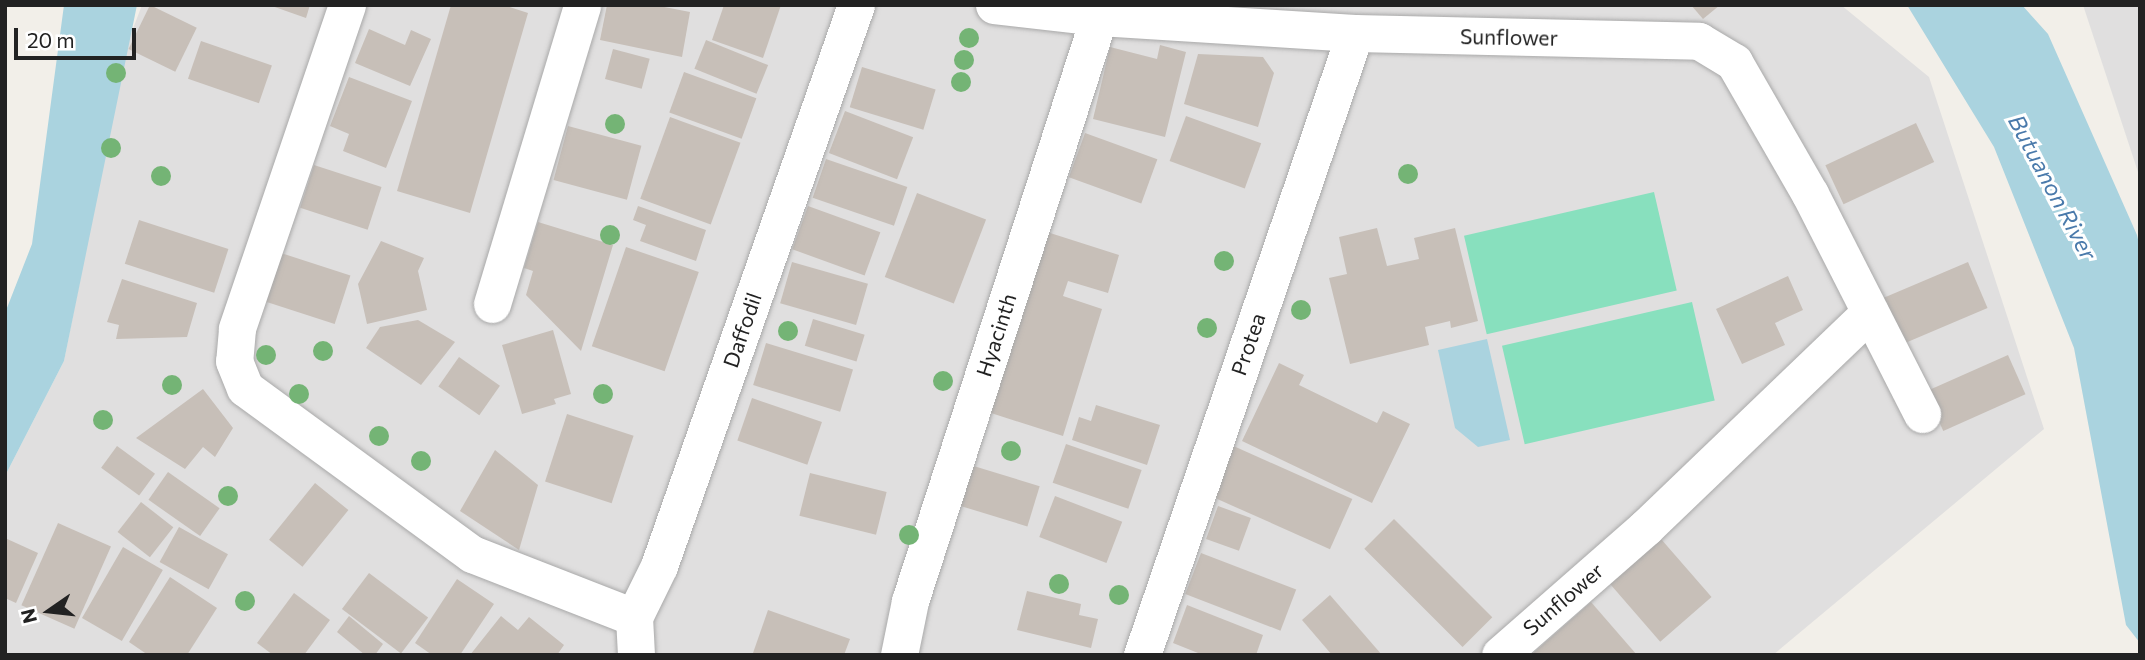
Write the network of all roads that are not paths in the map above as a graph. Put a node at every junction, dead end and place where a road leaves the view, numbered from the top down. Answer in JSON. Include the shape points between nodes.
{"nodes":[{"id":1,"x":347,"y":5,"type":"edge"},
{"id":2,"x":582,"y":5,"type":"edge"},
{"id":3,"x":856,"y":5,"type":"edge"},
{"id":4,"x":994,"y":5,"type":"edge"},
{"id":5,"x":1099,"y":17,"type":"junction"},
{"id":6,"x":1355,"y":33,"type":"junction"},
{"id":7,"x":492,"y":304,"type":"dead end"},
{"id":8,"x":1871,"y":312,"type":"junction"},
{"id":9,"x":1922,"y":414,"type":"dead end"},
{"id":10,"x":634,"y":617,"type":"junction"},
{"id":11,"x":636,"y":655,"type":"edge"},
{"id":12,"x":899,"y":655,"type":"edge"},
{"id":13,"x":1142,"y":655,"type":"edge"},
{"id":14,"x":1500,"y":655,"type":"edge"}],
"edges":[{"from":1,"to":10,"type":"street","via":[[237,329],[234,361],[245,388],[472,554]]},
{"from":2,"to":7,"type":"street"},
{"from":3,"to":10,"type":"street","name":"Daffodil","via":[[659,566]]},
{"from":4,"to":5,"type":"street","name":"Sunflower"},
{"from":5,"to":6,"type":"street","name":"Sunflower"},
{"from":5,"to":12,"type":"street","name":"Hyacinth","via":[[910,601]]},
{"from":6,"to":8,"type":"street","name":"Sunflower","via":[[1699,41],[1734,62]]},
{"from":6,"to":13,"type":"street","name":"Protea"},
{"from":8,"to":9,"type":"street","name":"Sunflower"},
{"from":8,"to":14,"type":"street","name":"Sunflower","via":[[1646,527]]},
{"from":10,"to":11,"type":"street","name":"Daffodil"}]}
